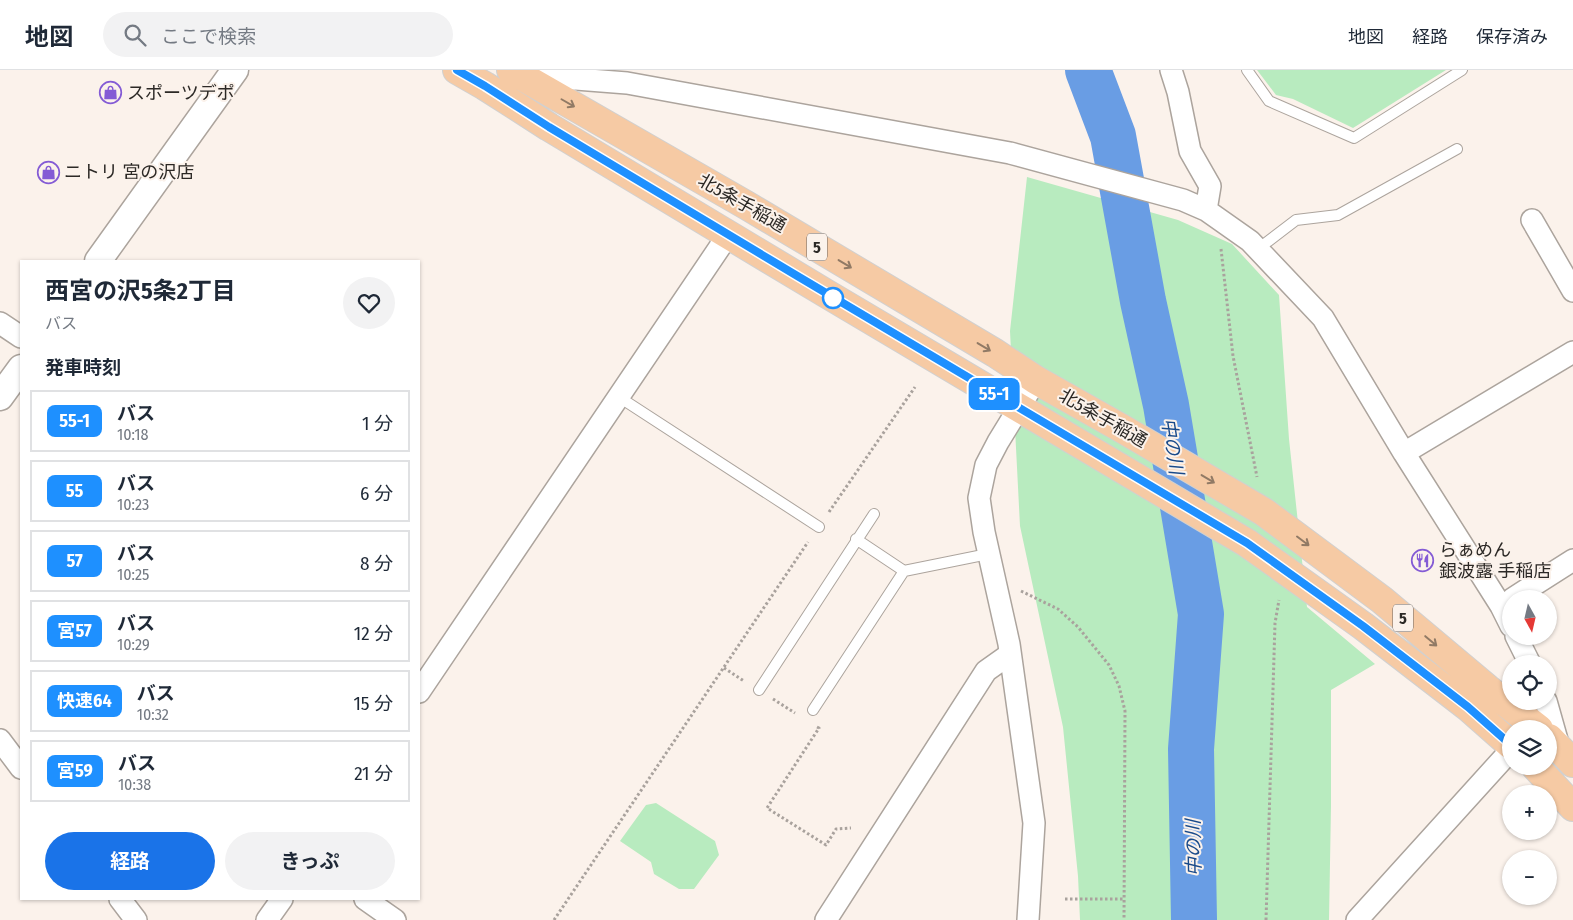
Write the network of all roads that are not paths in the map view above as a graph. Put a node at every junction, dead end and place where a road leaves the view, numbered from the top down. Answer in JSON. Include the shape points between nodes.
{"nodes":[{"id":1,"x":235,"y":70,"type":"edge"},
{"id":2,"x":457,"y":70,"type":"edge"},
{"id":3,"x":1171,"y":70,"type":"edge"},
{"id":4,"x":1247,"y":70,"type":"edge"},
{"id":5,"x":1462,"y":70,"type":"edge"},
{"id":6,"x":513,"y":72,"type":"edge"},
{"id":7,"x":1457,"y":150,"type":"dead end"},
{"id":8,"x":1206,"y":210,"type":"junction"},
{"id":9,"x":1532,"y":220,"type":"dead end"},
{"id":10,"x":728,"y":235,"type":"junction"},
{"id":11,"x":1258,"y":249,"type":"junction"},
{"id":12,"x":99,"y":260,"type":"edge"},
{"id":13,"x":1573,"y":291,"type":"edge"},
{"id":14,"x":0,"y":323,"type":"edge"},
{"id":15,"x":20,"y":336,"type":"edge"},
{"id":16,"x":1573,"y":352,"type":"edge"},
{"id":17,"x":20,"y":369,"type":"edge"},
{"id":18,"x":1036,"y":380,"type":"junction"},
{"id":19,"x":0,"y":397,"type":"edge"},
{"id":20,"x":620,"y":397,"type":"junction"},
{"id":21,"x":1018,"y":409,"type":"junction"},
{"id":22,"x":1404,"y":453,"type":"junction"},
{"id":23,"x":874,"y":514,"type":"dead end"},
{"id":24,"x":819,"y":526,"type":"road end"},
{"id":25,"x":856,"y":540,"type":"junction"},
{"id":26,"x":988,"y":554,"type":"junction"},
{"id":27,"x":1573,"y":560,"type":"edge"},
{"id":28,"x":904,"y":571,"type":"junction"},
{"id":29,"x":1525,"y":590,"type":"edge"},
{"id":30,"x":1502,"y":592,"type":"edge"},
{"id":31,"x":1010,"y":654,"type":"junction"},
{"id":32,"x":759,"y":690,"type":"road end"},
{"id":33,"x":420,"y":691,"type":"edge"},
{"id":34,"x":813,"y":710,"type":"dead end"},
{"id":35,"x":1530,"y":720,"type":"edge"},
{"id":36,"x":1502,"y":737,"type":"edge"},
{"id":37,"x":0,"y":740,"type":"edge"},
{"id":38,"x":1502,"y":760,"type":"edge"},
{"id":39,"x":20,"y":767,"type":"edge"},
{"id":40,"x":1543,"y":775,"type":"edge"},
{"id":41,"x":1573,"y":807,"type":"edge"},
{"id":42,"x":121,"y":900,"type":"edge"},
{"id":43,"x":281,"y":900,"type":"edge"},
{"id":44,"x":366,"y":900,"type":"edge"},
{"id":45,"x":136,"y":920,"type":"edge"},
{"id":46,"x":267,"y":920,"type":"edge"},
{"id":47,"x":395,"y":920,"type":"edge"},
{"id":48,"x":826,"y":920,"type":"edge"},
{"id":49,"x":1028,"y":920,"type":"edge"},
{"id":50,"x":1357,"y":920,"type":"edge"}],
"edges":[{"from":1,"to":12,"type":"street"},
{"from":2,"to":10,"type":"highway","name":"北5条手稲通","number":"5"},
{"from":3,"to":8,"type":"street","via":[[1190,151],[1210,186]]},
{"from":4,"to":5,"type":"lane","via":[[1269,101],[1354,138]]},
{"from":6,"to":8,"type":"street","via":[[628,83],[1010,153],[1183,200]]},
{"from":6,"to":18,"type":"highway","name":"北5条手稲通","number":"5","one_way":true,"via":[[746,205]]},
{"from":7,"to":11,"type":"lane","via":[[1338,215],[1296,220]]},
{"from":8,"to":11,"type":"street"},
{"from":9,"to":13,"type":"street"},
{"from":10,"to":20,"type":"street"},
{"from":10,"to":21,"type":"highway","name":"北5条手稲通","number":"5"},
{"from":11,"to":22,"type":"street","via":[[1323,318]]},
{"from":14,"to":15,"type":"street"},
{"from":16,"to":22,"type":"street"},
{"from":17,"to":19,"type":"street"},
{"from":18,"to":21,"type":"street"},
{"from":18,"to":35,"type":"highway","name":"北5条手稲通","number":"5","one_way":true,"via":[[1121,428],[1261,499],[1488,689]]},
{"from":20,"to":24,"type":"lane"},
{"from":20,"to":33,"type":"street"},
{"from":21,"to":26,"type":"street","via":[[986,465],[979,498]]},
{"from":21,"to":36,"type":"highway","name":"北5条手稲通","number":"5","via":[[1247,543],[1363,626]]},
{"from":22,"to":30,"type":"street"},
{"from":23,"to":25,"type":"lane"},
{"from":25,"to":28,"type":"lane"},
{"from":25,"to":32,"type":"lane"},
{"from":26,"to":28,"type":"lane"},
{"from":26,"to":31,"type":"street"},
{"from":27,"to":29,"type":"street"},
{"from":28,"to":34,"type":"lane"},
{"from":31,"to":48,"type":"street","via":[[986,672]]},
{"from":31,"to":49,"type":"street","via":[[1034,823]]},
{"from":37,"to":39,"type":"street"},
{"from":38,"to":50,"type":"street"},
{"from":40,"to":41,"type":"highway"},
{"from":42,"to":45,"type":"street"},
{"from":43,"to":46,"type":"street"},
{"from":44,"to":47,"type":"street"}]}
